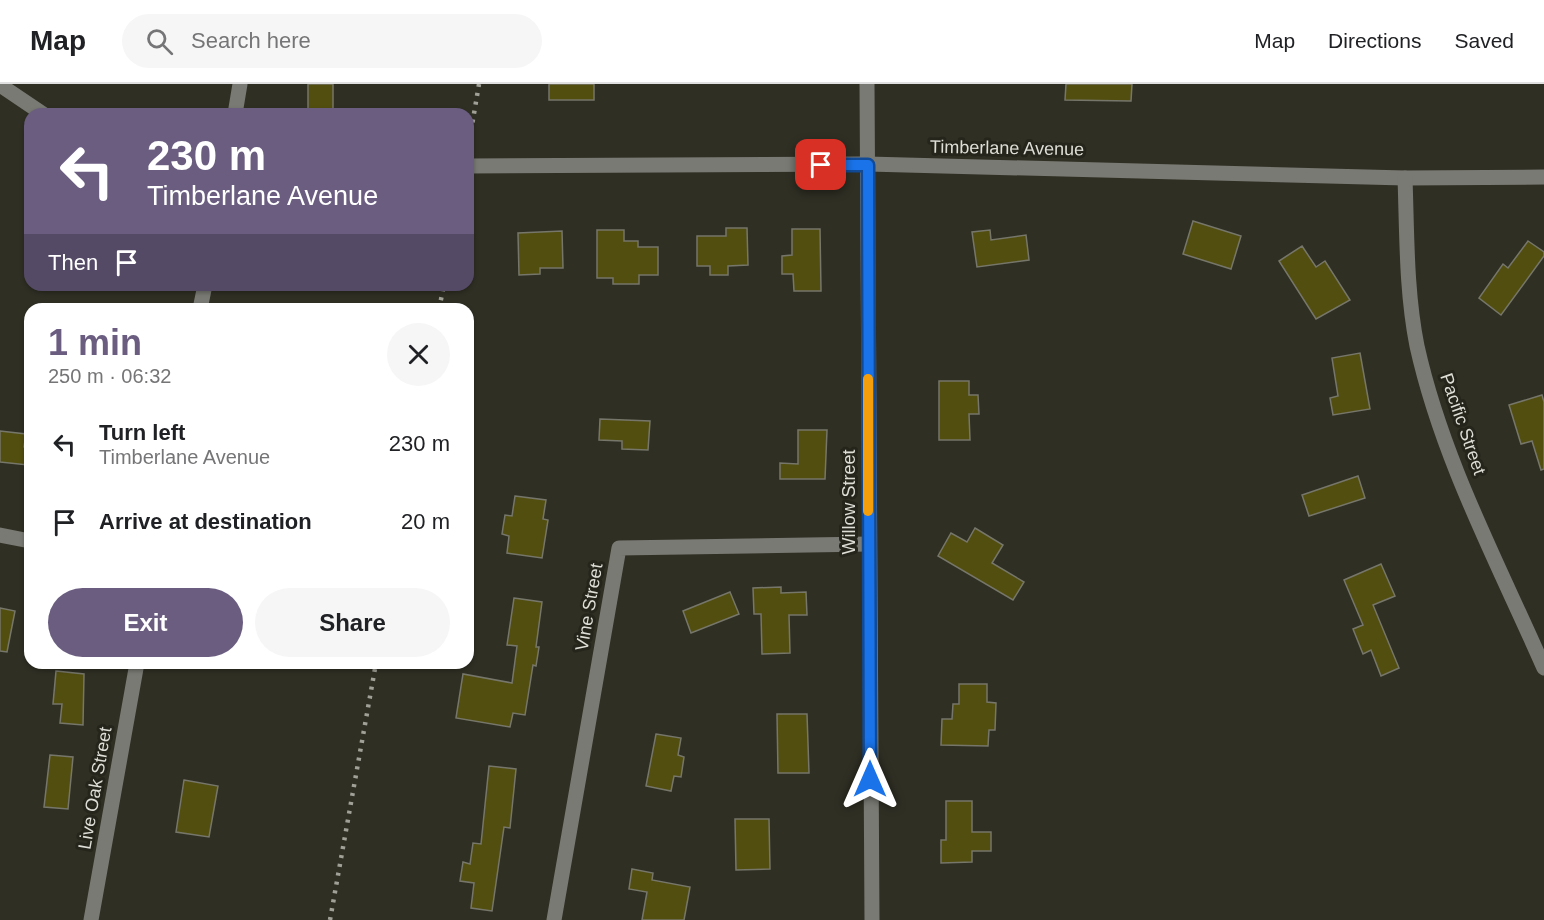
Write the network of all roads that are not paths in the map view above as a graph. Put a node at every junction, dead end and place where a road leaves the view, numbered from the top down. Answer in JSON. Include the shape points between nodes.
{"nodes":[{"id":1,"x":240,"y":84,"type":"edge"},
{"id":2,"x":867,"y":84,"type":"edge"},
{"id":3,"x":0,"y":85,"type":"edge"},
{"id":4,"x":34,"y":108,"type":"edge"},
{"id":5,"x":236,"y":108,"type":"edge"},
{"id":6,"x":868,"y":165,"type":"junction"},
{"id":7,"x":474,"y":166,"type":"edge"},
{"id":8,"x":1544,"y":177,"type":"edge"},
{"id":9,"x":1405,"y":178,"type":"junction"},
{"id":10,"x":0,"y":535,"type":"edge"},
{"id":11,"x":24,"y":540,"type":"edge"},
{"id":12,"x":868,"y":544,"type":"junction"},
{"id":13,"x":1544,"y":668,"type":"edge"},
{"id":14,"x":136,"y":669,"type":"edge"},
{"id":15,"x":91,"y":920,"type":"edge"},
{"id":16,"x":554,"y":920,"type":"edge"},
{"id":17,"x":872,"y":920,"type":"edge"}],
"edges":[{"from":1,"to":5,"type":"street"},
{"from":2,"to":6,"type":"street","name":"Willow Street"},
{"from":3,"to":4,"type":"street"},
{"from":6,"to":7,"type":"street","name":"Timberlane Avenue"},
{"from":6,"to":9,"type":"street","name":"Timberlane Avenue"},
{"from":6,"to":12,"type":"street","name":"Willow Street"},
{"from":8,"to":9,"type":"street","name":"Timberlane Avenue"},
{"from":9,"to":13,"type":"street","name":"Pacific Street","via":[[1410,296],[1417,345],[1431,398],[1451,460]]},
{"from":10,"to":11,"type":"street"},
{"from":12,"to":16,"type":"street","name":"Vine Street","via":[[619,548]]},
{"from":12,"to":17,"type":"street","name":"Willow Street"},
{"from":14,"to":15,"type":"street","name":"Live Oak Street"}]}
